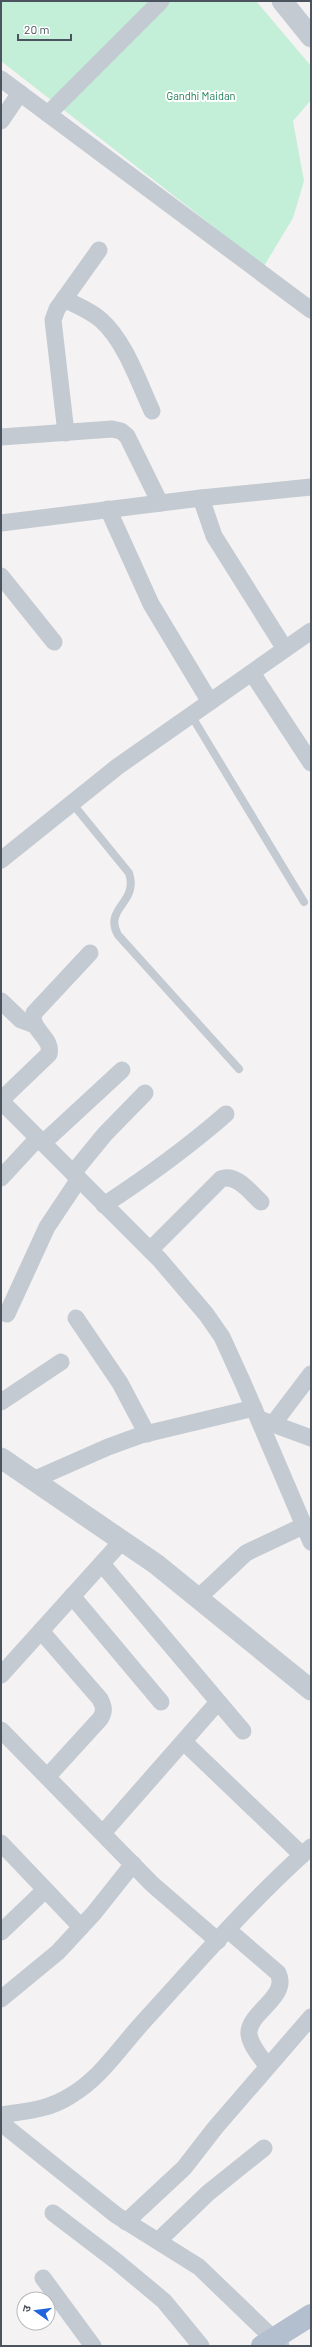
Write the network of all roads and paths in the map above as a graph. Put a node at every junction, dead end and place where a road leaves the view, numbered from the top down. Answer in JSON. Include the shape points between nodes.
{"nodes":[{"id":1,"x":161,"y":1,"type":"edge"},
{"id":2,"x":282,"y":1,"type":"edge"},
{"id":3,"x":311,"y":37,"type":"edge"},
{"id":4,"x":1,"y":79,"type":"edge"},
{"id":5,"x":20,"y":93,"type":"junction"},
{"id":6,"x":48,"y":114,"type":"junction"},
{"id":7,"x":1,"y":121,"type":"edge"},
{"id":8,"x":99,"y":250,"type":"dead end"},
{"id":9,"x":64,"y":299,"type":"junction"},
{"id":10,"x":311,"y":310,"type":"edge"},
{"id":11,"x":152,"y":411,"type":"dead end"},
{"id":12,"x":66,"y":433,"type":"junction"},
{"id":13,"x":1,"y":437,"type":"edge"},
{"id":14,"x":311,"y":487,"type":"edge"},
{"id":15,"x":201,"y":498,"type":"junction"},
{"id":16,"x":160,"y":503,"type":"junction"},
{"id":17,"x":108,"y":509,"type":"junction"},
{"id":18,"x":1,"y":523,"type":"edge"},
{"id":19,"x":1,"y":576,"type":"edge"},
{"id":20,"x":311,"y":631,"type":"edge"},
{"id":21,"x":54,"y":642,"type":"dead end"},
{"id":22,"x":285,"y":649,"type":"junction"},
{"id":23,"x":252,"y":672,"type":"junction"},
{"id":24,"x":210,"y":702,"type":"junction"},
{"id":25,"x":191,"y":715,"type":"junction"},
{"id":26,"x":311,"y":762,"type":"edge"},
{"id":27,"x":72,"y":803,"type":"junction"},
{"id":28,"x":1,"y":860,"type":"edge"},
{"id":29,"x":304,"y":902,"type":"dead end"},
{"id":30,"x":90,"y":953,"type":"dead end"},
{"id":31,"x":1,"y":1001,"type":"edge"},
{"id":32,"x":35,"y":1025,"type":"junction"},
{"id":33,"x":239,"y":1069,"type":"dead end"},
{"id":34,"x":122,"y":1070,"type":"dead end"},
{"id":35,"x":146,"y":1093,"type":"dead end"},
{"id":36,"x":1,"y":1100,"type":"edge"},
{"id":37,"x":226,"y":1114,"type":"dead end"},
{"id":38,"x":41,"y":1140,"type":"junction"},
{"id":39,"x":76,"y":1176,"type":"junction"},
{"id":40,"x":1,"y":1178,"type":"edge"},
{"id":41,"x":261,"y":1202,"type":"dead end"},
{"id":42,"x":104,"y":1204,"type":"junction"},
{"id":43,"x":150,"y":1250,"type":"junction"},
{"id":44,"x":7,"y":1314,"type":"dead end"},
{"id":45,"x":76,"y":1318,"type":"dead end"},
{"id":46,"x":60,"y":1362,"type":"dead end"},
{"id":47,"x":311,"y":1374,"type":"edge"},
{"id":48,"x":1,"y":1402,"type":"edge"},
{"id":49,"x":262,"y":1417,"type":"junction"},
{"id":50,"x":147,"y":1434,"type":"junction"},
{"id":51,"x":311,"y":1438,"type":"edge"},
{"id":52,"x":1,"y":1458,"type":"edge"},
{"id":53,"x":33,"y":1480,"type":"junction"},
{"id":54,"x":305,"y":1525,"type":"junction"},
{"id":55,"x":122,"y":1541,"type":"junction"},
{"id":56,"x":311,"y":1542,"type":"edge"},
{"id":57,"x":102,"y":1564,"type":"junction"},
{"id":58,"x":72,"y":1596,"type":"junction"},
{"id":59,"x":198,"y":1598,"type":"junction"},
{"id":60,"x":41,"y":1631,"type":"junction"},
{"id":61,"x":1,"y":1675,"type":"edge"},
{"id":62,"x":311,"y":1690,"type":"edge"},
{"id":63,"x":161,"y":1702,"type":"dead end"},
{"id":64,"x":218,"y":1702,"type":"junction"},
{"id":65,"x":1,"y":1730,"type":"edge"},
{"id":66,"x":243,"y":1731,"type":"dead end"},
{"id":67,"x":184,"y":1742,"type":"junction"},
{"id":68,"x":48,"y":1776,"type":"junction"},
{"id":69,"x":103,"y":1833,"type":"junction"},
{"id":70,"x":1,"y":1843,"type":"edge"},
{"id":71,"x":306,"y":1851,"type":"edge"},
{"id":72,"x":133,"y":1864,"type":"junction"},
{"id":73,"x":45,"y":1890,"type":"junction"},
{"id":74,"x":81,"y":1927,"type":"junction"},
{"id":75,"x":1,"y":1932,"type":"edge"},
{"id":76,"x":223,"y":1935,"type":"junction"},
{"id":77,"x":1,"y":1999,"type":"edge"},
{"id":78,"x":311,"y":2017,"type":"edge"},
{"id":79,"x":267,"y":2066,"type":"junction"},
{"id":80,"x":1,"y":2115,"type":"edge"},
{"id":81,"x":1,"y":2123,"type":"edge"},
{"id":82,"x":264,"y":2148,"type":"dead end"},
{"id":83,"x":53,"y":2213,"type":"dead end"},
{"id":84,"x":126,"y":2222,"type":"junction"},
{"id":85,"x":158,"y":2241,"type":"junction"},
{"id":86,"x":43,"y":2278,"type":"dead end"},
{"id":87,"x":311,"y":2315,"type":"edge"},
{"id":88,"x":272,"y":2344,"type":"edge"},
{"id":89,"x":93,"y":2346,"type":"edge"},
{"id":90,"x":201,"y":2346,"type":"edge"}],
"edges":[{"from":1,"to":6,"type":"street"},
{"from":2,"to":3,"type":"street"},
{"from":4,"to":5,"type":"street"},
{"from":5,"to":6,"type":"street"},
{"from":5,"to":7,"type":"street"},
{"from":6,"to":10,"type":"street"},
{"from":8,"to":9,"type":"street"},
{"from":9,"to":11,"type":"street","via":[[90,313],[110,329],[120,344]]},
{"from":9,"to":12,"type":"street","via":[[53,320],[53,331]]},
{"from":12,"to":13,"type":"street"},
{"from":12,"to":16,"type":"street","via":[[112,429],[121,431],[127,436]]},
{"from":14,"to":15,"type":"street"},
{"from":15,"to":16,"type":"street"},
{"from":15,"to":22,"type":"street","via":[[214,536]]},
{"from":16,"to":17,"type":"street"},
{"from":17,"to":18,"type":"street"},
{"from":17,"to":24,"type":"street","via":[[151,604]]},
{"from":19,"to":21,"type":"street"},
{"from":20,"to":22,"type":"street"},
{"from":22,"to":23,"type":"street"},
{"from":23,"to":24,"type":"street"},
{"from":23,"to":26,"type":"street"},
{"from":24,"to":25,"type":"street"},
{"from":25,"to":27,"type":"street","via":[[116,767]]},
{"from":25,"to":29,"type":"lane"},
{"from":27,"to":28,"type":"street"},
{"from":27,"to":33,"type":"lane","via":[[130,873],[131,892],[114,917],[113,926],[118,935]]},
{"from":30,"to":32,"type":"street","via":[[34,1013],[32,1019]]},
{"from":31,"to":32,"type":"street","via":[[21,1020]]},
{"from":32,"to":36,"type":"street","via":[[49,1043],[49,1054]]},
{"from":34,"to":38,"type":"street"},
{"from":35,"to":39,"type":"street","via":[[105,1134]]},
{"from":36,"to":38,"type":"street"},
{"from":37,"to":42,"type":"street","via":[[148,1176]]},
{"from":38,"to":39,"type":"street"},
{"from":38,"to":40,"type":"street"},
{"from":39,"to":42,"type":"street"},
{"from":39,"to":44,"type":"street","via":[[47,1227]]},
{"from":41,"to":43,"type":"street","via":[[234,1178],[221,1179]]},
{"from":42,"to":43,"type":"street"},
{"from":43,"to":49,"type":"street","via":[[206,1314],[222,1337]]},
{"from":45,"to":50,"type":"street","via":[[120,1383]]},
{"from":46,"to":48,"type":"street"},
{"from":47,"to":49,"type":"street"},
{"from":49,"to":50,"type":"street"},
{"from":49,"to":51,"type":"street"},
{"from":49,"to":54,"type":"street"},
{"from":50,"to":53,"type":"street","via":[[108,1447]]},
{"from":52,"to":53,"type":"street"},
{"from":53,"to":55,"type":"street"},
{"from":54,"to":56,"type":"street"},
{"from":54,"to":59,"type":"street","via":[[246,1553]]},
{"from":55,"to":57,"type":"street"},
{"from":55,"to":59,"type":"street"},
{"from":57,"to":58,"type":"street"},
{"from":57,"to":64,"type":"street"},
{"from":58,"to":60,"type":"street"},
{"from":58,"to":63,"type":"street"},
{"from":59,"to":62,"type":"street"},
{"from":60,"to":61,"type":"street"},
{"from":60,"to":68,"type":"street","via":[[104,1706],[100,1720]]},
{"from":64,"to":66,"type":"street"},
{"from":64,"to":67,"type":"street"},
{"from":65,"to":68,"type":"street"},
{"from":67,"to":69,"type":"street"},
{"from":67,"to":71,"type":"street"},
{"from":68,"to":69,"type":"street"},
{"from":69,"to":72,"type":"street"},
{"from":70,"to":73,"type":"street"},
{"from":71,"to":76,"type":"street"},
{"from":72,"to":74,"type":"street"},
{"from":72,"to":76,"type":"street","via":[[152,1884]]},
{"from":73,"to":74,"type":"street"},
{"from":73,"to":75,"type":"street"},
{"from":74,"to":77,"type":"street","via":[[58,1952]]},
{"from":76,"to":79,"type":"street","via":[[278,1973],[280,1978],[276,1994],[252,2023],[249,2032],[250,2039]]},
{"from":76,"to":80,"type":"street","via":[[96,2077],[69,2097],[46,2109]]},
{"from":78,"to":79,"type":"street"},
{"from":79,"to":84,"type":"street","via":[[184,2168]]},
{"from":81,"to":84,"type":"street"},
{"from":82,"to":85,"type":"street","via":[[208,2193]]},
{"from":83,"to":90,"type":"street","via":[[164,2301]]},
{"from":84,"to":85,"type":"street"},
{"from":85,"to":88,"type":"street","via":[[199,2267]]},
{"from":86,"to":89,"type":"street"},
{"from":87,"to":88,"type":"main road"}]}
